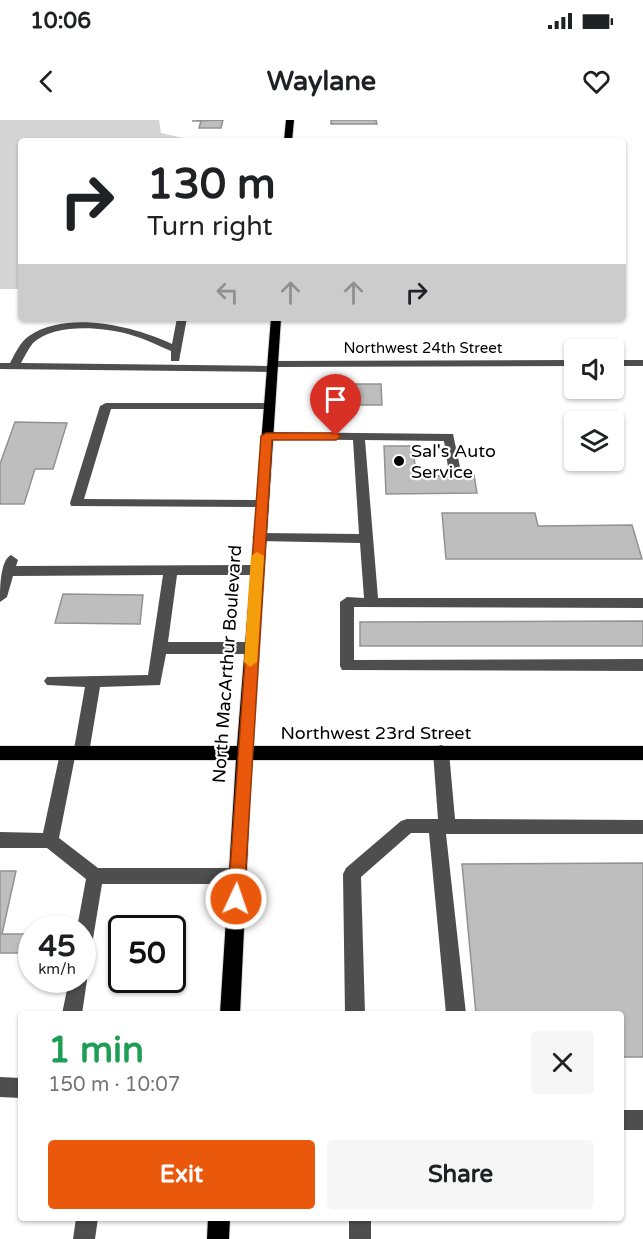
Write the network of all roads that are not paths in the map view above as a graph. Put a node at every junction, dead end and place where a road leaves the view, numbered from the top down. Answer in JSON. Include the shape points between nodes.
{"nodes":[{"id":1,"x":290,"y":120,"type":"edge"},
{"id":2,"x":288,"y":138,"type":"edge"},
{"id":3,"x":182,"y":321,"type":"edge"},
{"id":4,"x":276,"y":321,"type":"edge"},
{"id":5,"x":177,"y":350,"type":"junction"},
{"id":6,"x":564,"y":363,"type":"edge"},
{"id":7,"x":624,"y":363,"type":"edge"},
{"id":8,"x":643,"y":363,"type":"edge"},
{"id":9,"x":0,"y":366,"type":"edge"},
{"id":10,"x":14,"y":366,"type":"junction"},
{"id":11,"x":272,"y":367,"type":"junction"},
{"id":12,"x":173,"y":368,"type":"junction"},
{"id":13,"x":269,"y":406,"type":"junction"},
{"id":14,"x":266,"y":436,"type":"junction"},
{"id":15,"x":359,"y":437,"type":"junction"},
{"id":16,"x":454,"y":467,"type":"dead end"},
{"id":17,"x":261,"y":504,"type":"junction"},
{"id":18,"x":258,"y":537,"type":"junction"},
{"id":19,"x":366,"y":539,"type":"junction"},
{"id":20,"x":171,"y":570,"type":"junction"},
{"id":21,"x":256,"y":570,"type":"junction"},
{"id":22,"x":0,"y":597,"type":"edge"},
{"id":23,"x":371,"y":603,"type":"junction"},
{"id":24,"x":643,"y":603,"type":"edge"},
{"id":25,"x":160,"y":648,"type":"junction"},
{"id":26,"x":251,"y":648,"type":"junction"},
{"id":27,"x":643,"y":665,"type":"edge"},
{"id":28,"x":52,"y":681,"type":"dead end"},
{"id":29,"x":94,"y":681,"type":"junction"},
{"id":30,"x":244,"y":752,"type":"junction"},
{"id":31,"x":441,"y":752,"type":"junction"},
{"id":32,"x":0,"y":753,"type":"edge"},
{"id":33,"x":74,"y":753,"type":"junction"},
{"id":34,"x":643,"y":753,"type":"edge"},
{"id":35,"x":442,"y":826,"type":"junction"},
{"id":36,"x":643,"y":827,"type":"edge"},
{"id":37,"x":0,"y":840,"type":"edge"},
{"id":38,"x":50,"y":841,"type":"junction"},
{"id":39,"x":95,"y":876,"type":"junction"},
{"id":40,"x":237,"y":876,"type":"junction"},
{"id":41,"x":88,"y":915,"type":"edge"},
{"id":42,"x":76,"y":993,"type":"edge"},
{"id":43,"x":73,"y":1011,"type":"edge"},
{"id":44,"x":230,"y":1011,"type":"edge"},
{"id":45,"x":355,"y":1011,"type":"edge"},
{"id":46,"x":456,"y":1011,"type":"edge"},
{"id":47,"x":0,"y":1087,"type":"edge"},
{"id":48,"x":18,"y":1088,"type":"edge"},
{"id":49,"x":624,"y":1120,"type":"edge"},
{"id":50,"x":643,"y":1120,"type":"edge"},
{"id":51,"x":87,"y":1221,"type":"edge"},
{"id":52,"x":219,"y":1221,"type":"edge"},
{"id":53,"x":360,"y":1221,"type":"edge"},
{"id":54,"x":84,"y":1239,"type":"edge"},
{"id":55,"x":218,"y":1239,"type":"edge"},
{"id":56,"x":360,"y":1239,"type":"edge"}],
"edges":[{"from":1,"to":2,"type":"main road"},
{"from":3,"to":5,"type":"street"},
{"from":4,"to":11,"type":"main road","name":"North MacArthur Boulevard"},
{"from":5,"to":10,"type":"street","via":[[130,331],[69,328],[34,338]]},
{"from":5,"to":12,"type":"street"},
{"from":6,"to":11,"type":"street","name":"Northwest 24th Street"},
{"from":7,"to":8,"type":"street"},
{"from":9,"to":10,"type":"street","name":"Northwest 24th Street"},
{"from":10,"to":12,"type":"street","name":"Northwest 24th Street"},
{"from":11,"to":12,"type":"street","name":"Northwest 24th Street"},
{"from":11,"to":13,"type":"main road","name":"North MacArthur Boulevard"},
{"from":13,"to":14,"type":"main road","name":"North MacArthur Boulevard"},
{"from":13,"to":17,"type":"street","via":[[106,406],[76,503]]},
{"from":14,"to":15,"type":"street"},
{"from":14,"to":17,"type":"main road","name":"North MacArthur Boulevard"},
{"from":15,"to":16,"type":"street","via":[[449,437]]},
{"from":15,"to":19,"type":"street"},
{"from":17,"to":18,"type":"main road","name":"North MacArthur Boulevard"},
{"from":18,"to":19,"type":"street"},
{"from":18,"to":21,"type":"main road","name":"North MacArthur Boulevard"},
{"from":19,"to":23,"type":"street"},
{"from":20,"to":21,"type":"street"},
{"from":20,"to":22,"type":"street","via":[[9,565]]},
{"from":20,"to":25,"type":"street"},
{"from":21,"to":26,"type":"main road","name":"North MacArthur Boulevard"},
{"from":23,"to":24,"type":"street"},
{"from":23,"to":27,"type":"street","via":[[347,602],[347,666]]},
{"from":25,"to":26,"type":"street"},
{"from":25,"to":29,"type":"street","via":[[155,681]]},
{"from":26,"to":30,"type":"main road","name":"North MacArthur Boulevard"},
{"from":28,"to":29,"type":"street"},
{"from":29,"to":33,"type":"street"},
{"from":30,"to":31,"type":"main road","name":"Northwest 23rd Street"},
{"from":30,"to":33,"type":"main road","name":"Northwest 23rd Street"},
{"from":30,"to":40,"type":"main road","name":"North MacArthur Boulevard"},
{"from":31,"to":34,"type":"main road","name":"Northwest 23rd Street"},
{"from":31,"to":35,"type":"street"},
{"from":32,"to":33,"type":"main road","name":"Northwest 23rd Street"},
{"from":33,"to":38,"type":"street"},
{"from":35,"to":36,"type":"street"},
{"from":35,"to":45,"type":"street","via":[[407,826],[352,874]]},
{"from":35,"to":46,"type":"street"},
{"from":37,"to":38,"type":"street"},
{"from":38,"to":39,"type":"street"},
{"from":39,"to":40,"type":"street"},
{"from":39,"to":41,"type":"street"},
{"from":40,"to":44,"type":"main road","name":"North MacArthur Boulevard"},
{"from":42,"to":43,"type":"street"},
{"from":47,"to":48,"type":"street"},
{"from":49,"to":50,"type":"street"},
{"from":51,"to":54,"type":"street"},
{"from":52,"to":55,"type":"main road"},
{"from":53,"to":56,"type":"street"}]}
